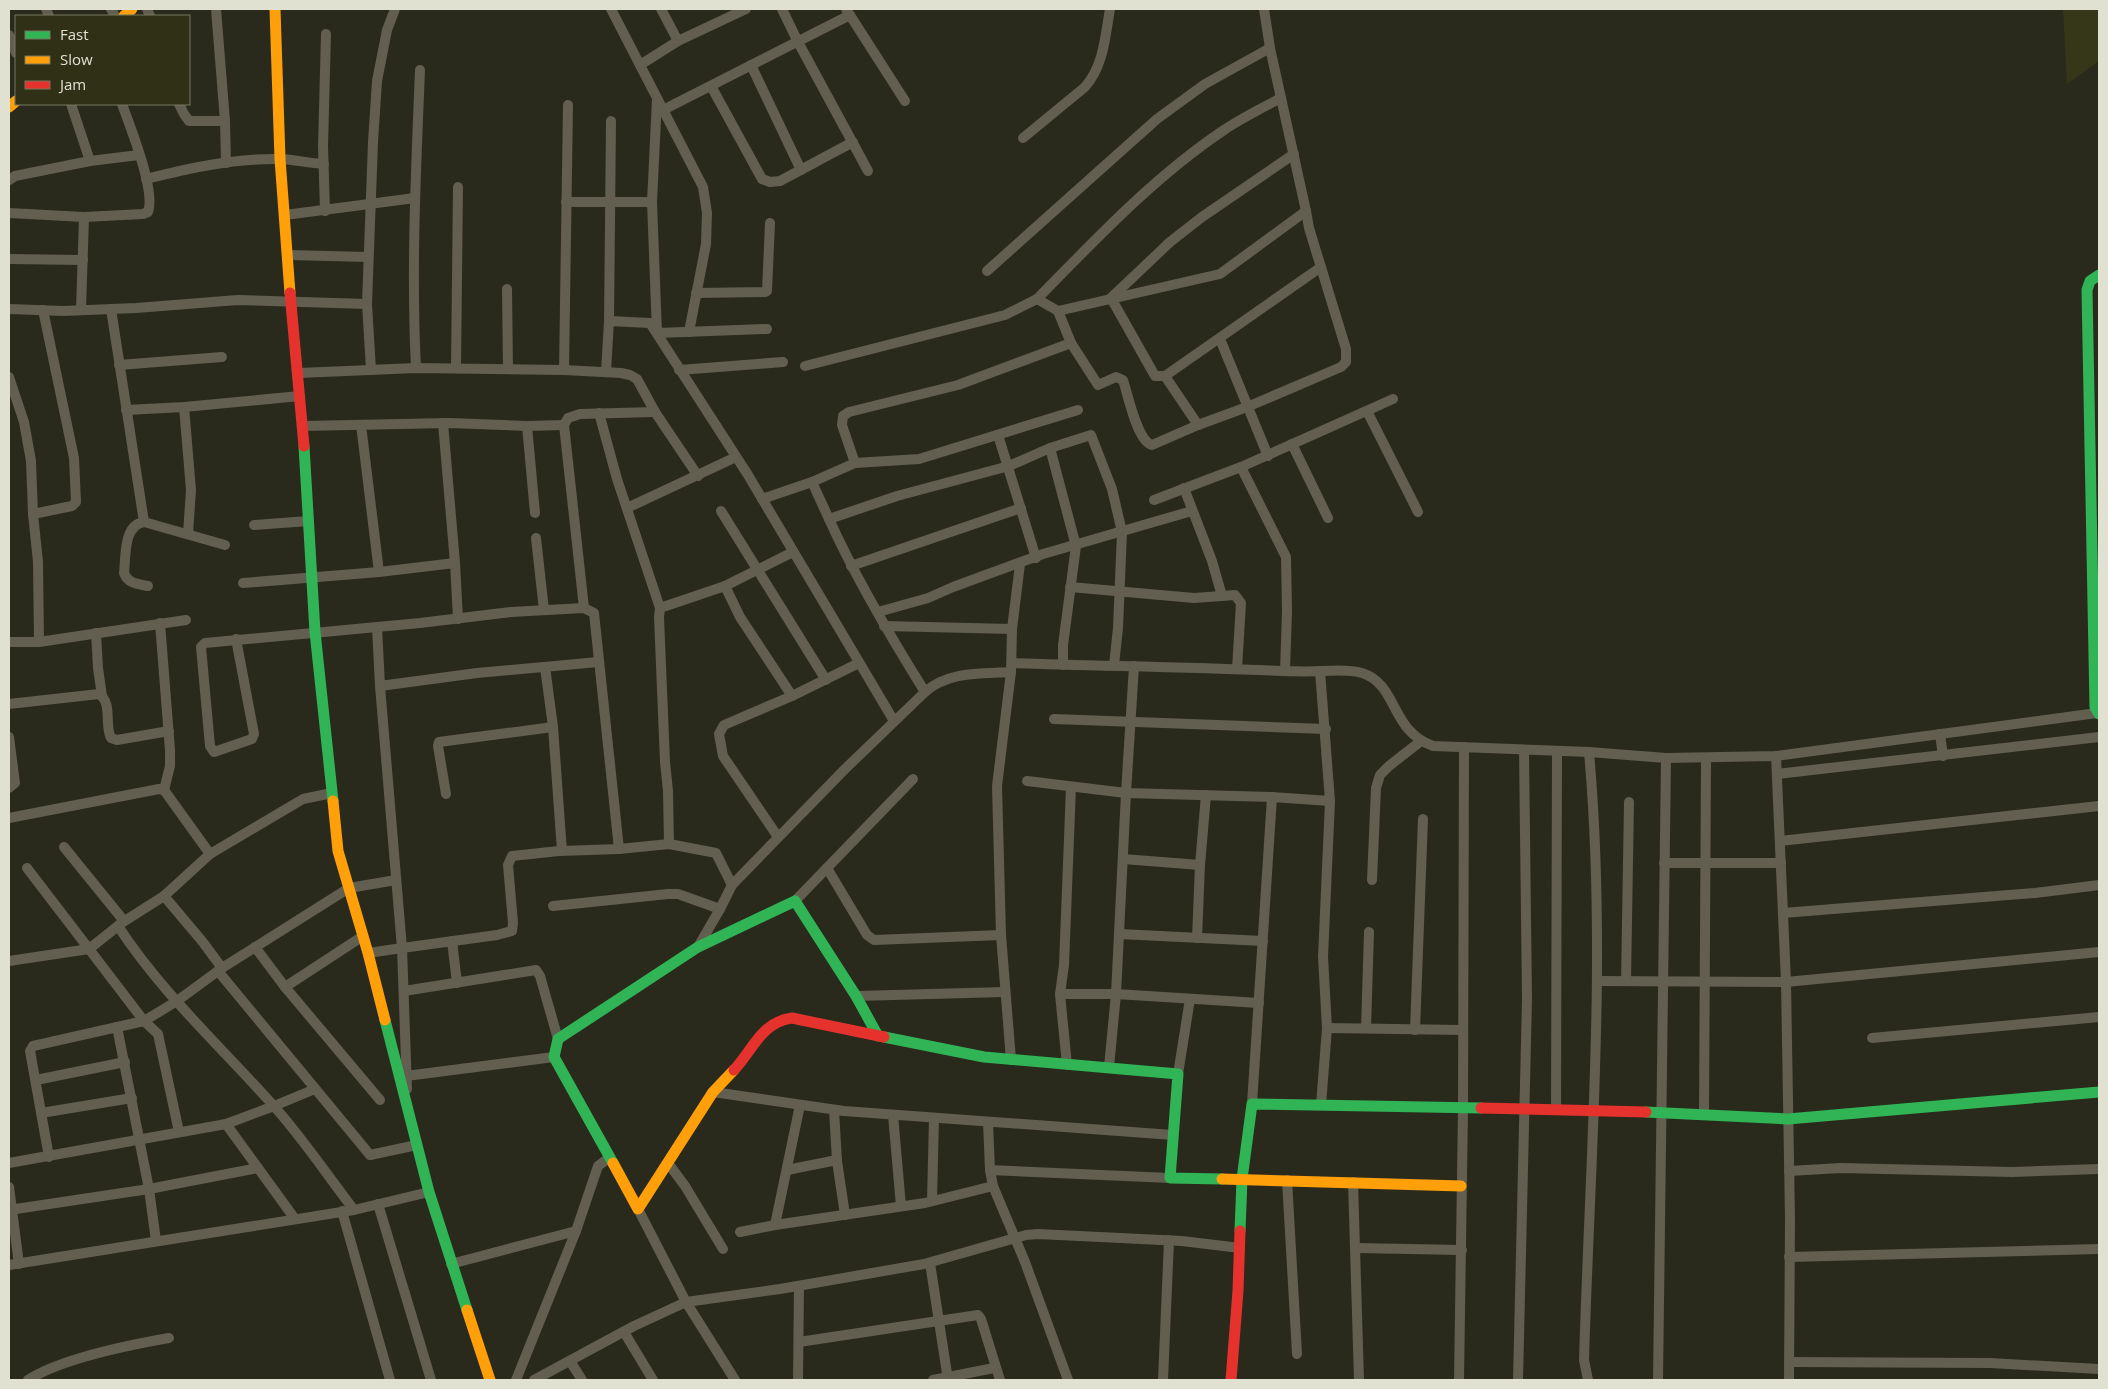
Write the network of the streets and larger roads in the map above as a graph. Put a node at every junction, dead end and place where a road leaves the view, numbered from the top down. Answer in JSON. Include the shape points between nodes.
{"nodes":[{"id":1,"x":216,"y":9,"type":"edge"},
{"id":2,"x":275,"y":9,"type":"edge"},
{"id":3,"x":395,"y":9,"type":"edge"},
{"id":4,"x":611,"y":9,"type":"edge"},
{"id":5,"x":661,"y":9,"type":"edge"},
{"id":6,"x":746,"y":9,"type":"edge"},
{"id":7,"x":782,"y":9,"type":"edge"},
{"id":8,"x":1110,"y":9,"type":"edge"},
{"id":9,"x":1264,"y":9,"type":"edge"},
{"id":10,"x":848,"y":12,"type":"edge"},
{"id":11,"x":727,"y":13,"type":"edge"},
{"id":12,"x":9,"y":34,"type":"edge"},
{"id":13,"x":326,"y":34,"type":"dead end"},
{"id":14,"x":678,"y":41,"type":"junction"},
{"id":15,"x":798,"y":42,"type":"junction"},
{"id":16,"x":1270,"y":48,"type":"junction"},
{"id":17,"x":15,"y":50,"type":"edge"},
{"id":18,"x":640,"y":65,"type":"junction"},
{"id":19,"x":751,"y":65,"type":"junction"},
{"id":20,"x":420,"y":70,"type":"dead end"},
{"id":21,"x":711,"y":86,"type":"junction"},
{"id":22,"x":657,"y":98,"type":"junction"},
{"id":23,"x":1281,"y":98,"type":"junction"},
{"id":24,"x":904,"y":100,"type":"dead end"},
{"id":25,"x":71,"y":105,"type":"edge"},
{"id":26,"x":122,"y":105,"type":"edge"},
{"id":27,"x":180,"y":105,"type":"edge"},
{"id":28,"x":568,"y":105,"type":"dead end"},
{"id":29,"x":663,"y":110,"type":"junction"},
{"id":30,"x":225,"y":121,"type":"junction"},
{"id":31,"x":611,"y":121,"type":"dead end"},
{"id":32,"x":1023,"y":138,"type":"dead end"},
{"id":33,"x":853,"y":142,"type":"junction"},
{"id":34,"x":139,"y":154,"type":"junction"},
{"id":35,"x":1294,"y":154,"type":"junction"},
{"id":36,"x":280,"y":159,"type":"junction"},
{"id":37,"x":90,"y":161,"type":"junction"},
{"id":38,"x":226,"y":163,"type":"junction"},
{"id":39,"x":324,"y":164,"type":"junction"},
{"id":40,"x":801,"y":170,"type":"junction"},
{"id":41,"x":868,"y":171,"type":"dead end"},
{"id":42,"x":146,"y":179,"type":"junction"},
{"id":43,"x":9,"y":180,"type":"edge"},
{"id":44,"x":458,"y":187,"type":"dead end"},
{"id":45,"x":415,"y":198,"type":"junction"},
{"id":46,"x":610,"y":201,"type":"junction"},
{"id":47,"x":566,"y":202,"type":"junction"},
{"id":48,"x":652,"y":202,"type":"junction"},
{"id":49,"x":370,"y":203,"type":"junction"},
{"id":50,"x":325,"y":211,"type":"junction"},
{"id":51,"x":1306,"y":211,"type":"junction"},
{"id":52,"x":9,"y":213,"type":"edge"},
{"id":53,"x":285,"y":214,"type":"junction"},
{"id":54,"x":84,"y":217,"type":"junction"},
{"id":55,"x":770,"y":223,"type":"dead end"},
{"id":56,"x":289,"y":255,"type":"junction"},
{"id":57,"x":368,"y":257,"type":"junction"},
{"id":58,"x":9,"y":260,"type":"edge"},
{"id":59,"x":83,"y":260,"type":"junction"},
{"id":60,"x":1321,"y":267,"type":"junction"},
{"id":61,"x":988,"y":271,"type":"dead end"},
{"id":62,"x":2099,"y":275,"type":"edge"},
{"id":63,"x":507,"y":289,"type":"dead end"},
{"id":64,"x":696,"y":293,"type":"junction"},
{"id":65,"x":1112,"y":298,"type":"junction"},
{"id":66,"x":1037,"y":299,"type":"junction"},
{"id":67,"x":291,"y":303,"type":"junction"},
{"id":68,"x":367,"y":304,"type":"junction"},
{"id":69,"x":9,"y":309,"type":"edge"},
{"id":70,"x":111,"y":309,"type":"junction"},
{"id":71,"x":43,"y":310,"type":"junction"},
{"id":72,"x":81,"y":310,"type":"junction"},
{"id":73,"x":1058,"y":311,"type":"junction"},
{"id":74,"x":609,"y":321,"type":"junction"},
{"id":75,"x":767,"y":329,"type":"dead end"},
{"id":76,"x":690,"y":332,"type":"junction"},
{"id":77,"x":657,"y":333,"type":"junction"},
{"id":78,"x":1220,"y":339,"type":"junction"},
{"id":79,"x":1071,"y":342,"type":"junction"},
{"id":80,"x":222,"y":357,"type":"dead end"},
{"id":81,"x":783,"y":362,"type":"dead end"},
{"id":82,"x":119,"y":365,"type":"junction"},
{"id":83,"x":806,"y":366,"type":"dead end"},
{"id":84,"x":416,"y":368,"type":"junction"},
{"id":85,"x":456,"y":368,"type":"junction"},
{"id":86,"x":508,"y":369,"type":"junction"},
{"id":87,"x":371,"y":370,"type":"junction"},
{"id":88,"x":564,"y":370,"type":"junction"},
{"id":89,"x":679,"y":370,"type":"junction"},
{"id":90,"x":606,"y":372,"type":"junction"},
{"id":91,"x":298,"y":373,"type":"junction"},
{"id":92,"x":1165,"y":376,"type":"junction"},
{"id":93,"x":9,"y":377,"type":"edge"},
{"id":94,"x":300,"y":396,"type":"junction"},
{"id":95,"x":1393,"y":399,"type":"dead end"},
{"id":96,"x":184,"y":407,"type":"junction"},
{"id":97,"x":1247,"y":407,"type":"junction"},
{"id":98,"x":126,"y":410,"type":"junction"},
{"id":99,"x":1078,"y":410,"type":"dead end"},
{"id":100,"x":1367,"y":411,"type":"junction"},
{"id":101,"x":655,"y":412,"type":"junction"},
{"id":102,"x":599,"y":413,"type":"junction"},
{"id":103,"x":443,"y":423,"type":"junction"},
{"id":104,"x":361,"y":425,"type":"junction"},
{"id":105,"x":564,"y":425,"type":"junction"},
{"id":106,"x":1198,"y":425,"type":"junction"},
{"id":107,"x":303,"y":426,"type":"junction"},
{"id":108,"x":527,"y":426,"type":"junction"},
{"id":109,"x":998,"y":435,"type":"junction"},
{"id":110,"x":1292,"y":444,"type":"junction"},
{"id":111,"x":1050,"y":448,"type":"junction"},
{"id":112,"x":1268,"y":456,"type":"junction"},
{"id":113,"x":736,"y":457,"type":"junction"},
{"id":114,"x":856,"y":463,"type":"junction"},
{"id":115,"x":1008,"y":466,"type":"junction"},
{"id":116,"x":1241,"y":467,"type":"junction"},
{"id":117,"x":698,"y":476,"type":"junction"},
{"id":118,"x":812,"y":482,"type":"junction"},
{"id":119,"x":1184,"y":488,"type":"junction"},
{"id":120,"x":762,"y":499,"type":"junction"},
{"id":121,"x":1154,"y":500,"type":"dead end"},
{"id":122,"x":627,"y":508,"type":"junction"},
{"id":123,"x":1021,"y":508,"type":"junction"},
{"id":124,"x":721,"y":511,"type":"dead end"},
{"id":125,"x":1192,"y":511,"type":"junction"},
{"id":126,"x":1418,"y":512,"type":"dead end"},
{"id":127,"x":535,"y":513,"type":"dead end"},
{"id":128,"x":32,"y":514,"type":"junction"},
{"id":129,"x":1328,"y":518,"type":"dead end"},
{"id":130,"x":829,"y":519,"type":"junction"},
{"id":131,"x":309,"y":521,"type":"junction"},
{"id":132,"x":144,"y":522,"type":"junction"},
{"id":133,"x":254,"y":525,"type":"dead end"},
{"id":134,"x":1122,"y":532,"type":"junction"},
{"id":135,"x":188,"y":534,"type":"junction"},
{"id":136,"x":536,"y":538,"type":"dead end"},
{"id":137,"x":225,"y":545,"type":"dead end"},
{"id":138,"x":1076,"y":546,"type":"junction"},
{"id":139,"x":793,"y":552,"type":"junction"},
{"id":140,"x":1036,"y":558,"type":"junction"},
{"id":141,"x":455,"y":563,"type":"junction"},
{"id":142,"x":1020,"y":564,"type":"junction"},
{"id":143,"x":851,"y":566,"type":"junction"},
{"id":144,"x":756,"y":570,"type":"junction"},
{"id":145,"x":379,"y":572,"type":"junction"},
{"id":146,"x":312,"y":577,"type":"junction"},
{"id":147,"x":243,"y":583,"type":"dead end"},
{"id":148,"x":148,"y":586,"type":"dead end"},
{"id":149,"x":725,"y":586,"type":"junction"},
{"id":150,"x":1070,"y":587,"type":"junction"},
{"id":151,"x":1119,"y":592,"type":"junction"},
{"id":152,"x":1222,"y":596,"type":"junction"},
{"id":153,"x":584,"y":608,"type":"junction"},
{"id":154,"x":660,"y":608,"type":"junction"},
{"id":155,"x":544,"y":610,"type":"junction"},
{"id":156,"x":878,"y":612,"type":"junction"},
{"id":157,"x":458,"y":619,"type":"junction"},
{"id":158,"x":186,"y":620,"type":"dead end"},
{"id":159,"x":160,"y":623,"type":"junction"},
{"id":160,"x":884,"y":626,"type":"junction"},
{"id":161,"x":378,"y":627,"type":"junction"},
{"id":162,"x":1012,"y":629,"type":"junction"},
{"id":163,"x":315,"y":632,"type":"junction"},
{"id":164,"x":96,"y":633,"type":"junction"},
{"id":165,"x":236,"y":639,"type":"junction"},
{"id":166,"x":9,"y":642,"type":"edge"},
{"id":167,"x":38,"y":642,"type":"junction"},
{"id":168,"x":598,"y":662,"type":"junction"},
{"id":169,"x":859,"y":663,"type":"junction"},
{"id":170,"x":1063,"y":665,"type":"junction"},
{"id":171,"x":1114,"y":665,"type":"junction"},
{"id":172,"x":1134,"y":666,"type":"junction"},
{"id":173,"x":545,"y":667,"type":"junction"},
{"id":174,"x":1011,"y":668,"type":"junction"},
{"id":175,"x":1237,"y":669,"type":"junction"},
{"id":176,"x":1285,"y":671,"type":"junction"},
{"id":177,"x":1320,"y":672,"type":"junction"},
{"id":178,"x":826,"y":680,"type":"junction"},
{"id":179,"x":380,"y":686,"type":"junction"},
{"id":180,"x":924,"y":692,"type":"junction"},
{"id":181,"x":102,"y":696,"type":"junction"},
{"id":182,"x":792,"y":696,"type":"junction"},
{"id":183,"x":9,"y":704,"type":"edge"},
{"id":184,"x":2098,"y":714,"type":"edge"},
{"id":185,"x":1054,"y":719,"type":"dead end"},
{"id":186,"x":894,"y":721,"type":"junction"},
{"id":187,"x":1132,"y":722,"type":"junction"},
{"id":188,"x":552,"y":727,"type":"junction"},
{"id":189,"x":1326,"y":729,"type":"junction"},
{"id":190,"x":169,"y":731,"type":"junction"},
{"id":191,"x":1940,"y":734,"type":"junction"},
{"id":192,"x":9,"y":737,"type":"edge"},
{"id":193,"x":2099,"y":737,"type":"edge"},
{"id":194,"x":1421,"y":741,"type":"junction"},
{"id":195,"x":1464,"y":747,"type":"junction"},
{"id":196,"x":1524,"y":750,"type":"junction"},
{"id":197,"x":1557,"y":751,"type":"junction"},
{"id":198,"x":1589,"y":752,"type":"junction"},
{"id":199,"x":1776,"y":756,"type":"junction"},
{"id":200,"x":1943,"y":756,"type":"junction"},
{"id":201,"x":1666,"y":758,"type":"junction"},
{"id":202,"x":1706,"y":758,"type":"junction"},
{"id":203,"x":1776,"y":774,"type":"junction"},
{"id":204,"x":913,"y":779,"type":"dead end"},
{"id":205,"x":1027,"y":781,"type":"dead end"},
{"id":206,"x":1071,"y":787,"type":"junction"},
{"id":207,"x":9,"y":788,"type":"edge"},
{"id":208,"x":164,"y":790,"type":"junction"},
{"id":209,"x":332,"y":793,"type":"junction"},
{"id":210,"x":1126,"y":793,"type":"junction"},
{"id":211,"x":446,"y":794,"type":"dead end"},
{"id":212,"x":1206,"y":795,"type":"junction"},
{"id":213,"x":1272,"y":797,"type":"junction"},
{"id":214,"x":1330,"y":801,"type":"junction"},
{"id":215,"x":1629,"y":802,"type":"dead end"},
{"id":216,"x":2099,"y":806,"type":"edge"},
{"id":217,"x":9,"y":818,"type":"edge"},
{"id":218,"x":1423,"y":819,"type":"dead end"},
{"id":219,"x":778,"y":837,"type":"junction"},
{"id":220,"x":1780,"y":841,"type":"junction"},
{"id":221,"x":669,"y":844,"type":"junction"},
{"id":222,"x":64,"y":847,"type":"dead end"},
{"id":223,"x":619,"y":849,"type":"junction"},
{"id":224,"x":562,"y":851,"type":"junction"},
{"id":225,"x":210,"y":854,"type":"junction"},
{"id":226,"x":1123,"y":859,"type":"junction"},
{"id":227,"x":1664,"y":863,"type":"junction"},
{"id":228,"x":1781,"y":863,"type":"junction"},
{"id":229,"x":1705,"y":864,"type":"junction"},
{"id":230,"x":1200,"y":865,"type":"junction"},
{"id":231,"x":27,"y":868,"type":"dead end"},
{"id":232,"x":827,"y":868,"type":"junction"},
{"id":233,"x":396,"y":880,"type":"junction"},
{"id":234,"x":1372,"y":880,"type":"dead end"},
{"id":235,"x":732,"y":885,"type":"junction"},
{"id":236,"x":2099,"y":885,"type":"edge"},
{"id":237,"x":349,"y":888,"type":"junction"},
{"id":238,"x":164,"y":896,"type":"junction"},
{"id":239,"x":795,"y":901,"type":"junction"},
{"id":240,"x":553,"y":906,"type":"dead end"},
{"id":241,"x":720,"y":909,"type":"junction"},
{"id":242,"x":1783,"y":913,"type":"junction"},
{"id":243,"x":121,"y":924,"type":"junction"},
{"id":244,"x":1369,"y":932,"type":"dead end"},
{"id":245,"x":1119,"y":934,"type":"junction"},
{"id":246,"x":1001,"y":935,"type":"junction"},
{"id":247,"x":363,"y":936,"type":"junction"},
{"id":248,"x":1197,"y":938,"type":"junction"},
{"id":249,"x":452,"y":941,"type":"junction"},
{"id":250,"x":1263,"y":941,"type":"junction"},
{"id":251,"x":255,"y":947,"type":"junction"},
{"id":252,"x":698,"y":947,"type":"junction"},
{"id":253,"x":402,"y":948,"type":"junction"},
{"id":254,"x":90,"y":949,"type":"junction"},
{"id":255,"x":2099,"y":952,"type":"edge"},
{"id":256,"x":368,"y":953,"type":"junction"},
{"id":257,"x":9,"y":961,"type":"edge"},
{"id":258,"x":220,"y":970,"type":"junction"},
{"id":259,"x":1705,"y":980,"type":"junction"},
{"id":260,"x":1597,"y":981,"type":"junction"},
{"id":261,"x":1626,"y":981,"type":"junction"},
{"id":262,"x":1663,"y":982,"type":"junction"},
{"id":263,"x":1786,"y":982,"type":"junction"},
{"id":264,"x":457,"y":983,"type":"junction"},
{"id":265,"x":285,"y":987,"type":"junction"},
{"id":266,"x":404,"y":990,"type":"junction"},
{"id":267,"x":1005,"y":992,"type":"junction"},
{"id":268,"x":1060,"y":994,"type":"junction"},
{"id":269,"x":1116,"y":994,"type":"junction"},
{"id":270,"x":856,"y":996,"type":"junction"},
{"id":271,"x":1190,"y":999,"type":"junction"},
{"id":272,"x":177,"y":1001,"type":"junction"},
{"id":273,"x":1258,"y":1004,"type":"junction"},
{"id":274,"x":2099,"y":1017,"type":"edge"},
{"id":275,"x":144,"y":1021,"type":"junction"},
{"id":276,"x":118,"y":1027,"type":"junction"},
{"id":277,"x":1327,"y":1028,"type":"junction"},
{"id":278,"x":1366,"y":1028,"type":"junction"},
{"id":279,"x":1415,"y":1030,"type":"junction"},
{"id":280,"x":1463,"y":1030,"type":"junction"},
{"id":281,"x":878,"y":1036,"type":"junction"},
{"id":282,"x":1872,"y":1038,"type":"dead end"},
{"id":283,"x":558,"y":1039,"type":"junction"},
{"id":284,"x":554,"y":1056,"type":"junction"},
{"id":285,"x":1011,"y":1060,"type":"junction"},
{"id":286,"x":125,"y":1062,"type":"junction"},
{"id":287,"x":1067,"y":1065,"type":"junction"},
{"id":288,"x":1110,"y":1067,"type":"junction"},
{"id":289,"x":1178,"y":1074,"type":"junction"},
{"id":290,"x":406,"y":1076,"type":"junction"},
{"id":291,"x":36,"y":1080,"type":"junction"},
{"id":292,"x":315,"y":1089,"type":"junction"},
{"id":293,"x":713,"y":1092,"type":"junction"},
{"id":294,"x":2099,"y":1092,"type":"edge"},
{"id":295,"x":132,"y":1098,"type":"junction"},
{"id":296,"x":380,"y":1100,"type":"dead end"},
{"id":297,"x":1252,"y":1104,"type":"junction"},
{"id":298,"x":800,"y":1105,"type":"junction"},
{"id":299,"x":274,"y":1106,"type":"junction"},
{"id":300,"x":1321,"y":1106,"type":"junction"},
{"id":301,"x":407,"y":1107,"type":"junction"},
{"id":302,"x":1525,"y":1108,"type":"junction"},
{"id":303,"x":1464,"y":1109,"type":"junction"},
{"id":304,"x":834,"y":1110,"type":"junction"},
{"id":305,"x":1556,"y":1110,"type":"junction"},
{"id":306,"x":1593,"y":1111,"type":"junction"},
{"id":307,"x":1662,"y":1112,"type":"junction"},
{"id":308,"x":41,"y":1113,"type":"junction"},
{"id":309,"x":1704,"y":1114,"type":"junction"},
{"id":310,"x":893,"y":1115,"type":"junction"},
{"id":311,"x":934,"y":1118,"type":"junction"},
{"id":312,"x":1788,"y":1119,"type":"junction"},
{"id":313,"x":988,"y":1122,"type":"junction"},
{"id":314,"x":226,"y":1124,"type":"junction"},
{"id":315,"x":179,"y":1132,"type":"junction"},
{"id":316,"x":1174,"y":1135,"type":"junction"},
{"id":317,"x":139,"y":1138,"type":"junction"},
{"id":318,"x":417,"y":1145,"type":"junction"},
{"id":319,"x":49,"y":1157,"type":"junction"},
{"id":320,"x":610,"y":1157,"type":"junction"},
{"id":321,"x":837,"y":1160,"type":"junction"},
{"id":322,"x":9,"y":1163,"type":"edge"},
{"id":323,"x":668,"y":1163,"type":"junction"},
{"id":324,"x":258,"y":1168,"type":"junction"},
{"id":325,"x":2099,"y":1169,"type":"edge"},
{"id":326,"x":787,"y":1170,"type":"junction"},
{"id":327,"x":990,"y":1170,"type":"junction"},
{"id":328,"x":1789,"y":1171,"type":"junction"},
{"id":329,"x":1170,"y":1178,"type":"junction"},
{"id":330,"x":1242,"y":1180,"type":"junction"},
{"id":331,"x":1287,"y":1180,"type":"junction"},
{"id":332,"x":1353,"y":1182,"type":"junction"},
{"id":333,"x":9,"y":1186,"type":"edge"},
{"id":334,"x":993,"y":1186,"type":"junction"},
{"id":335,"x":1462,"y":1186,"type":"junction"},
{"id":336,"x":149,"y":1189,"type":"junction"},
{"id":337,"x":429,"y":1192,"type":"junction"},
{"id":338,"x":932,"y":1200,"type":"junction"},
{"id":339,"x":378,"y":1204,"type":"junction"},
{"id":340,"x":901,"y":1206,"type":"junction"},
{"id":341,"x":10,"y":1209,"type":"edge"},
{"id":342,"x":638,"y":1209,"type":"junction"},
{"id":343,"x":354,"y":1210,"type":"junction"},
{"id":344,"x":342,"y":1211,"type":"junction"},
{"id":345,"x":845,"y":1215,"type":"junction"},
{"id":346,"x":295,"y":1219,"type":"junction"},
{"id":347,"x":775,"y":1225,"type":"junction"},
{"id":348,"x":576,"y":1231,"type":"junction"},
{"id":349,"x":740,"y":1232,"type":"dead end"},
{"id":350,"x":1016,"y":1238,"type":"junction"},
{"id":351,"x":1169,"y":1240,"type":"junction"},
{"id":352,"x":156,"y":1241,"type":"junction"},
{"id":353,"x":1240,"y":1248,"type":"junction"},
{"id":354,"x":1356,"y":1248,"type":"junction"},
{"id":355,"x":723,"y":1249,"type":"dead end"},
{"id":356,"x":2099,"y":1249,"type":"edge"},
{"id":357,"x":1462,"y":1250,"type":"junction"},
{"id":358,"x":1790,"y":1257,"type":"junction"},
{"id":359,"x":930,"y":1263,"type":"junction"},
{"id":360,"x":451,"y":1264,"type":"junction"},
{"id":361,"x":14,"y":1265,"type":"edge"},
{"id":362,"x":799,"y":1286,"type":"junction"},
{"id":363,"x":686,"y":1302,"type":"junction"},
{"id":364,"x":939,"y":1320,"type":"junction"},
{"id":365,"x":624,"y":1332,"type":"junction"},
{"id":366,"x":169,"y":1338,"type":"dead end"},
{"id":367,"x":799,"y":1342,"type":"junction"},
{"id":368,"x":1296,"y":1354,"type":"dead end"},
{"id":369,"x":570,"y":1361,"type":"junction"},
{"id":370,"x":1789,"y":1362,"type":"junction"},
{"id":371,"x":994,"y":1368,"type":"junction"},
{"id":372,"x":2099,"y":1369,"type":"edge"},
{"id":373,"x":948,"y":1378,"type":"edge"},
{"id":374,"x":28,"y":1380,"type":"edge"},
{"id":375,"x":390,"y":1380,"type":"edge"},
{"id":376,"x":431,"y":1380,"type":"edge"},
{"id":377,"x":490,"y":1380,"type":"edge"},
{"id":378,"x":516,"y":1380,"type":"edge"},
{"id":379,"x":534,"y":1380,"type":"edge"},
{"id":380,"x":582,"y":1380,"type":"edge"},
{"id":381,"x":652,"y":1380,"type":"edge"},
{"id":382,"x":736,"y":1380,"type":"edge"},
{"id":383,"x":798,"y":1380,"type":"edge"},
{"id":384,"x":933,"y":1380,"type":"edge"},
{"id":385,"x":1000,"y":1380,"type":"edge"},
{"id":386,"x":1068,"y":1380,"type":"edge"},
{"id":387,"x":1163,"y":1380,"type":"edge"},
{"id":388,"x":1231,"y":1380,"type":"edge"},
{"id":389,"x":1359,"y":1380,"type":"edge"},
{"id":390,"x":1459,"y":1380,"type":"edge"},
{"id":391,"x":1518,"y":1380,"type":"edge"},
{"id":392,"x":1588,"y":1380,"type":"edge"},
{"id":393,"x":1658,"y":1380,"type":"edge"},
{"id":394,"x":1788,"y":1380,"type":"edge"}],
"edges":[{"from":1,"to":30,"type":"street"},
{"from":2,"to":36,"type":"street"},
{"from":3,"to":49,"type":"street","via":[[387,30],[377,81]]},
{"from":4,"to":18,"type":"street"},
{"from":5,"to":14,"type":"street"},
{"from":6,"to":11,"type":"street"},
{"from":7,"to":15,"type":"street"},
{"from":8,"to":32,"type":"street","via":[[1093,78]]},
{"from":9,"to":16,"type":"street"},
{"from":10,"to":15,"type":"street"},
{"from":10,"to":24,"type":"street"},
{"from":11,"to":14,"type":"street"},
{"from":12,"to":17,"type":"street"},
{"from":13,"to":39,"type":"street"},
{"from":14,"to":18,"type":"street"},
{"from":15,"to":19,"type":"street"},
{"from":15,"to":33,"type":"street"},
{"from":16,"to":23,"type":"street"},
{"from":16,"to":61,"type":"street","via":[[1205,84],[1157,119]]},
{"from":18,"to":22,"type":"street"},
{"from":19,"to":21,"type":"street"},
{"from":19,"to":40,"type":"street"},
{"from":20,"to":45,"type":"street"},
{"from":21,"to":29,"type":"street"},
{"from":21,"to":40,"type":"street","via":[[759,177],[770,182],[780,181]]},
{"from":22,"to":29,"type":"street"},
{"from":22,"to":48,"type":"street"},
{"from":23,"to":35,"type":"street"},
{"from":23,"to":66,"type":"street","via":[[1225,129],[1156,182]]},
{"from":25,"to":37,"type":"street"},
{"from":26,"to":34,"type":"street"},
{"from":27,"to":30,"type":"street","via":[[189,121]]},
{"from":28,"to":47,"type":"street"},
{"from":29,"to":64,"type":"street","via":[[703,187],[707,213],[706,244]]},
{"from":30,"to":38,"type":"street"},
{"from":31,"to":46,"type":"street"},
{"from":33,"to":40,"type":"street"},
{"from":33,"to":41,"type":"street"},
{"from":34,"to":37,"type":"street"},
{"from":34,"to":42,"type":"street"},
{"from":35,"to":51,"type":"street"},
{"from":35,"to":65,"type":"street","via":[[1170,242]]},
{"from":36,"to":38,"type":"street"},
{"from":36,"to":39,"type":"street"},
{"from":36,"to":53,"type":"street"},
{"from":37,"to":43,"type":"street","via":[[15,176]]},
{"from":38,"to":42,"type":"street","via":[[193,167]]},
{"from":39,"to":50,"type":"street"},
{"from":42,"to":54,"type":"street","via":[[148,212]]},
{"from":44,"to":85,"type":"street"},
{"from":45,"to":49,"type":"street"},
{"from":45,"to":84,"type":"street"},
{"from":46,"to":47,"type":"street"},
{"from":46,"to":48,"type":"street"},
{"from":46,"to":74,"type":"street"},
{"from":47,"to":88,"type":"street"},
{"from":48,"to":77,"type":"street"},
{"from":49,"to":50,"type":"street"},
{"from":49,"to":57,"type":"street"},
{"from":50,"to":53,"type":"street"},
{"from":51,"to":60,"type":"street"},
{"from":51,"to":65,"type":"street","via":[[1220,274]]},
{"from":52,"to":54,"type":"street"},
{"from":53,"to":56,"type":"street"},
{"from":54,"to":59,"type":"street"},
{"from":55,"to":64,"type":"street","via":[[767,291]]},
{"from":56,"to":57,"type":"street"},
{"from":56,"to":67,"type":"street"},
{"from":57,"to":68,"type":"street"},
{"from":58,"to":59,"type":"street"},
{"from":59,"to":72,"type":"street"},
{"from":60,"to":78,"type":"street"},
{"from":60,"to":97,"type":"street","via":[[1346,349],[1346,362]]},
{"from":62,"to":184,"type":"street","via":[[2090,281],[2087,290],[2095,707]]},
{"from":63,"to":86,"type":"street"},
{"from":64,"to":76,"type":"street"},
{"from":65,"to":73,"type":"street"},
{"from":65,"to":92,"type":"street","via":[[1155,376]]},
{"from":66,"to":73,"type":"street"},
{"from":66,"to":83,"type":"street","via":[[1005,315]]},
{"from":67,"to":68,"type":"street"},
{"from":67,"to":70,"type":"street","via":[[238,300]]},
{"from":67,"to":91,"type":"street"},
{"from":68,"to":87,"type":"street"},
{"from":69,"to":71,"type":"street"},
{"from":70,"to":72,"type":"street"},
{"from":70,"to":82,"type":"street"},
{"from":71,"to":72,"type":"street"},
{"from":71,"to":128,"type":"street","via":[[74,458],[76,502],[72,506]]},
{"from":73,"to":79,"type":"street"},
{"from":74,"to":77,"type":"street","via":[[650,322]]},
{"from":74,"to":90,"type":"street"},
{"from":75,"to":76,"type":"street"},
{"from":76,"to":77,"type":"street"},
{"from":77,"to":89,"type":"street"},
{"from":78,"to":92,"type":"street"},
{"from":78,"to":97,"type":"street"},
{"from":79,"to":106,"type":"street","via":[[1098,385],[1116,377],[1123,380],[1140,433],[1149,444]]},
{"from":79,"to":114,"type":"street","via":[[958,384],[849,412],[843,416],[842,425]]},
{"from":80,"to":82,"type":"street"},
{"from":81,"to":89,"type":"street"},
{"from":82,"to":98,"type":"street"},
{"from":84,"to":85,"type":"street"},
{"from":84,"to":87,"type":"street"},
{"from":85,"to":86,"type":"street"},
{"from":86,"to":88,"type":"street"},
{"from":87,"to":91,"type":"street"},
{"from":88,"to":90,"type":"street"},
{"from":89,"to":113,"type":"street"},
{"from":90,"to":101,"type":"street","via":[[636,379]]},
{"from":91,"to":94,"type":"street"},
{"from":92,"to":106,"type":"street"},
{"from":93,"to":128,"type":"street","via":[[24,422],[30,461]]},
{"from":94,"to":96,"type":"street"},
{"from":94,"to":107,"type":"street"},
{"from":95,"to":100,"type":"street"},
{"from":96,"to":98,"type":"street"},
{"from":96,"to":135,"type":"street","via":[[191,490]]},
{"from":97,"to":106,"type":"street"},
{"from":97,"to":112,"type":"street"},
{"from":98,"to":132,"type":"street"},
{"from":99,"to":109,"type":"street"},
{"from":100,"to":110,"type":"street"},
{"from":100,"to":126,"type":"street"},
{"from":101,"to":102,"type":"street"},
{"from":101,"to":117,"type":"street"},
{"from":102,"to":105,"type":"street","via":[[573,415]]},
{"from":102,"to":122,"type":"street"},
{"from":103,"to":104,"type":"street"},
{"from":103,"to":108,"type":"street"},
{"from":103,"to":141,"type":"street"},
{"from":104,"to":107,"type":"street"},
{"from":104,"to":145,"type":"street"},
{"from":105,"to":108,"type":"street"},
{"from":105,"to":153,"type":"street"},
{"from":107,"to":131,"type":"street"},
{"from":108,"to":127,"type":"street"},
{"from":109,"to":114,"type":"street","via":[[919,459]]},
{"from":109,"to":115,"type":"street"},
{"from":110,"to":112,"type":"street"},
{"from":110,"to":129,"type":"street"},
{"from":111,"to":115,"type":"street"},
{"from":111,"to":134,"type":"street","via":[[1092,436],[1112,489]]},
{"from":111,"to":138,"type":"street"},
{"from":112,"to":116,"type":"street"},
{"from":113,"to":117,"type":"street"},
{"from":113,"to":120,"type":"street"},
{"from":114,"to":118,"type":"street"},
{"from":115,"to":123,"type":"street"},
{"from":115,"to":130,"type":"street","via":[[897,496]]},
{"from":116,"to":119,"type":"street"},
{"from":116,"to":176,"type":"street","via":[[1286,557]]},
{"from":117,"to":122,"type":"street"},
{"from":118,"to":120,"type":"street"},
{"from":118,"to":130,"type":"street"},
{"from":119,"to":121,"type":"street"},
{"from":119,"to":125,"type":"street"},
{"from":120,"to":139,"type":"street"},
{"from":122,"to":154,"type":"street"},
{"from":123,"to":140,"type":"street"},
{"from":123,"to":143,"type":"street"},
{"from":124,"to":144,"type":"street"},
{"from":125,"to":134,"type":"street"},
{"from":125,"to":152,"type":"street"},
{"from":128,"to":167,"type":"street","via":[[38,562]]},
{"from":130,"to":143,"type":"street"},
{"from":131,"to":133,"type":"street"},
{"from":131,"to":146,"type":"street"},
{"from":132,"to":135,"type":"street"},
{"from":132,"to":148,"type":"street","via":[[136,524],[130,532],[124,573],[131,582]]},
{"from":134,"to":138,"type":"street"},
{"from":134,"to":151,"type":"street"},
{"from":135,"to":137,"type":"street"},
{"from":136,"to":155,"type":"street"},
{"from":138,"to":140,"type":"street"},
{"from":138,"to":150,"type":"street"},
{"from":139,"to":144,"type":"street"},
{"from":139,"to":169,"type":"street"},
{"from":140,"to":142,"type":"street"},
{"from":141,"to":145,"type":"street"},
{"from":141,"to":157,"type":"street"},
{"from":142,"to":156,"type":"street","via":[[928,598]]},
{"from":142,"to":162,"type":"street"},
{"from":143,"to":156,"type":"street"},
{"from":144,"to":149,"type":"street"},
{"from":144,"to":178,"type":"street"},
{"from":145,"to":146,"type":"street"},
{"from":146,"to":147,"type":"street"},
{"from":146,"to":163,"type":"street"},
{"from":149,"to":154,"type":"street"},
{"from":149,"to":182,"type":"street","via":[[740,617]]},
{"from":150,"to":151,"type":"street"},
{"from":150,"to":170,"type":"street"},
{"from":151,"to":152,"type":"street","via":[[1194,598]]},
{"from":151,"to":171,"type":"street"},
{"from":152,"to":175,"type":"street","via":[[1235,595],[1241,603]]},
{"from":153,"to":155,"type":"street"},
{"from":153,"to":168,"type":"street","via":[[594,614]]},
{"from":154,"to":221,"type":"street"},
{"from":155,"to":157,"type":"street"},
{"from":156,"to":160,"type":"street"},
{"from":157,"to":161,"type":"street"},
{"from":158,"to":159,"type":"street"},
{"from":159,"to":164,"type":"street"},
{"from":159,"to":190,"type":"street"},
{"from":160,"to":162,"type":"street"},
{"from":160,"to":180,"type":"street"},
{"from":161,"to":163,"type":"street"},
{"from":161,"to":179,"type":"street"},
{"from":162,"to":174,"type":"street"},
{"from":163,"to":165,"type":"street"},
{"from":163,"to":209,"type":"street"},
{"from":164,"to":167,"type":"street"},
{"from":164,"to":181,"type":"street"},
{"from":165,"to":165,"type":"street","via":[[205,642],[201,647],[210,746],[214,752],[247,743],[254,734]]},
{"from":166,"to":167,"type":"street"},
{"from":168,"to":173,"type":"street"},
{"from":168,"to":223,"type":"street"},
{"from":169,"to":178,"type":"street"},
{"from":169,"to":186,"type":"street"},
{"from":170,"to":171,"type":"street"},
{"from":170,"to":174,"type":"street"},
{"from":171,"to":172,"type":"street"},
{"from":172,"to":175,"type":"street"},
{"from":172,"to":187,"type":"street"},
{"from":173,"to":179,"type":"street"},
{"from":173,"to":188,"type":"street"},
{"from":174,"to":180,"type":"street","via":[[958,675],[933,684]]},
{"from":174,"to":246,"type":"street","via":[[997,786]]},
{"from":175,"to":176,"type":"street"},
{"from":176,"to":177,"type":"street"},
{"from":177,"to":189,"type":"street"},
{"from":177,"to":194,"type":"street","via":[[1349,670],[1376,679],[1406,729]]},
{"from":178,"to":182,"type":"street"},
{"from":179,"to":233,"type":"street"},
{"from":180,"to":186,"type":"street"},
{"from":181,"to":183,"type":"street","via":[[94,693]]},
{"from":181,"to":190,"type":"street","via":[[106,702],[111,738],[117,740]]},
{"from":182,"to":219,"type":"street","via":[[724,725],[719,734],[723,756]]},
{"from":184,"to":191,"type":"street"},
{"from":185,"to":187,"type":"street"},
{"from":186,"to":219,"type":"street"},
{"from":187,"to":189,"type":"street"},
{"from":187,"to":210,"type":"street"},
{"from":188,"to":211,"type":"street","via":[[439,742]]},
{"from":188,"to":224,"type":"street"},
{"from":189,"to":214,"type":"street"},
{"from":190,"to":208,"type":"street","via":[[170,766]]},
{"from":191,"to":199,"type":"street"},
{"from":191,"to":200,"type":"street"},
{"from":192,"to":207,"type":"street","via":[[15,783]]},
{"from":193,"to":200,"type":"street"},
{"from":194,"to":195,"type":"street","via":[[1433,746]]},
{"from":194,"to":234,"type":"street","via":[[1380,775],[1376,788]]},
{"from":195,"to":196,"type":"street"},
{"from":195,"to":280,"type":"street"},
{"from":196,"to":197,"type":"street"},
{"from":196,"to":302,"type":"street"},
{"from":197,"to":198,"type":"street"},
{"from":197,"to":305,"type":"street"},
{"from":198,"to":201,"type":"street"},
{"from":198,"to":260,"type":"street","via":[[1595,826]]},
{"from":199,"to":202,"type":"street"},
{"from":199,"to":203,"type":"street"},
{"from":200,"to":203,"type":"street"},
{"from":201,"to":202,"type":"street"},
{"from":201,"to":227,"type":"street"},
{"from":202,"to":229,"type":"street"},
{"from":203,"to":220,"type":"street"},
{"from":204,"to":232,"type":"street"},
{"from":205,"to":206,"type":"street"},
{"from":206,"to":210,"type":"street"},
{"from":206,"to":268,"type":"street"},
{"from":208,"to":217,"type":"street","via":[[154,789]]},
{"from":208,"to":225,"type":"street"},
{"from":209,"to":225,"type":"street","via":[[303,799]]},
{"from":209,"to":237,"type":"street","via":[[338,851]]},
{"from":210,"to":212,"type":"street"},
{"from":210,"to":226,"type":"street"},
{"from":212,"to":213,"type":"street"},
{"from":212,"to":230,"type":"street"},
{"from":213,"to":214,"type":"street"},
{"from":213,"to":250,"type":"street"},
{"from":214,"to":277,"type":"street","via":[[1323,957]]},
{"from":215,"to":261,"type":"street"},
{"from":216,"to":220,"type":"street"},
{"from":218,"to":279,"type":"street"},
{"from":219,"to":235,"type":"street"},
{"from":220,"to":228,"type":"street"},
{"from":221,"to":223,"type":"street"},
{"from":221,"to":235,"type":"street","via":[[716,852]]},
{"from":222,"to":243,"type":"street"},
{"from":223,"to":224,"type":"street"},
{"from":224,"to":249,"type":"street","via":[[510,858],[512,931]]},
{"from":225,"to":238,"type":"street"},
{"from":226,"to":230,"type":"street"},
{"from":226,"to":245,"type":"street"},
{"from":227,"to":229,"type":"street"},
{"from":227,"to":262,"type":"street"},
{"from":228,"to":229,"type":"street"},
{"from":228,"to":242,"type":"street"},
{"from":229,"to":259,"type":"street"},
{"from":230,"to":248,"type":"street"},
{"from":231,"to":254,"type":"street"},
{"from":232,"to":239,"type":"street"},
{"from":232,"to":246,"type":"street","via":[[866,935],[874,940]]},
{"from":233,"to":237,"type":"street"},
{"from":233,"to":253,"type":"street"},
{"from":235,"to":241,"type":"street"},
{"from":236,"to":242,"type":"street"},
{"from":237,"to":247,"type":"street"},
{"from":237,"to":251,"type":"street"},
{"from":238,"to":243,"type":"street"},
{"from":238,"to":258,"type":"street","via":[[202,941]]},
{"from":239,"to":252,"type":"street"},
{"from":239,"to":270,"type":"street"},
{"from":240,"to":241,"type":"street","via":[[678,894]]},
{"from":241,"to":252,"type":"street"},
{"from":242,"to":263,"type":"street"},
{"from":243,"to":254,"type":"street"},
{"from":243,"to":272,"type":"street","via":[[145,964]]},
{"from":244,"to":278,"type":"street"},
{"from":245,"to":248,"type":"street"},
{"from":245,"to":269,"type":"street"},
{"from":246,"to":267,"type":"street"},
{"from":247,"to":256,"type":"street"},
{"from":247,"to":265,"type":"street"},
{"from":248,"to":250,"type":"street"},
{"from":249,"to":253,"type":"street"},
{"from":249,"to":264,"type":"street"},
{"from":250,"to":273,"type":"street"},
{"from":251,"to":258,"type":"street"},
{"from":251,"to":265,"type":"street"},
{"from":252,"to":283,"type":"street"},
{"from":253,"to":256,"type":"street"},
{"from":253,"to":266,"type":"street"},
{"from":254,"to":257,"type":"street"},
{"from":254,"to":275,"type":"street"},
{"from":255,"to":263,"type":"street"},
{"from":256,"to":301,"type":"street"},
{"from":258,"to":272,"type":"street"},
{"from":258,"to":292,"type":"street"},
{"from":259,"to":262,"type":"street"},
{"from":259,"to":263,"type":"street"},
{"from":259,"to":309,"type":"street"},
{"from":260,"to":261,"type":"street"},
{"from":260,"to":306,"type":"street"},
{"from":261,"to":262,"type":"street"},
{"from":262,"to":307,"type":"street"},
{"from":263,"to":312,"type":"street"},
{"from":264,"to":266,"type":"street"},
{"from":264,"to":283,"type":"street","via":[[536,970]]},
{"from":265,"to":296,"type":"street"},
{"from":266,"to":290,"type":"street"},
{"from":267,"to":270,"type":"street"},
{"from":267,"to":285,"type":"street"},
{"from":268,"to":269,"type":"street"},
{"from":268,"to":287,"type":"street"},
{"from":269,"to":271,"type":"street"},
{"from":269,"to":288,"type":"street"},
{"from":270,"to":281,"type":"street"},
{"from":271,"to":273,"type":"street"},
{"from":271,"to":289,"type":"street"},
{"from":272,"to":275,"type":"street"},
{"from":272,"to":299,"type":"street"},
{"from":273,"to":297,"type":"street"},
{"from":274,"to":282,"type":"street"},
{"from":275,"to":276,"type":"street"},
{"from":275,"to":315,"type":"street","via":[[158,1034]]},
{"from":276,"to":286,"type":"street"},
{"from":276,"to":291,"type":"street","via":[[33,1046],[30,1051]]},
{"from":277,"to":278,"type":"street"},
{"from":277,"to":300,"type":"street"},
{"from":278,"to":279,"type":"street"},
{"from":279,"to":280,"type":"street"},
{"from":280,"to":303,"type":"street"},
{"from":281,"to":285,"type":"street"},
{"from":281,"to":293,"type":"street","via":[[792,1018],[776,1022],[763,1031],[739,1065]]},
{"from":283,"to":284,"type":"street"},
{"from":284,"to":290,"type":"street"},
{"from":284,"to":320,"type":"street"},
{"from":285,"to":287,"type":"street"},
{"from":286,"to":291,"type":"street"},
{"from":286,"to":295,"type":"street"},
{"from":287,"to":288,"type":"street"},
{"from":288,"to":289,"type":"street"},
{"from":289,"to":316,"type":"street"},
{"from":290,"to":301,"type":"street"},
{"from":291,"to":308,"type":"street"},
{"from":292,"to":299,"type":"street"},
{"from":292,"to":318,"type":"street","via":[[370,1155]]},
{"from":293,"to":298,"type":"street"},
{"from":293,"to":323,"type":"street"},
{"from":294,"to":312,"type":"street"},
{"from":295,"to":308,"type":"street"},
{"from":295,"to":317,"type":"street"},
{"from":297,"to":300,"type":"street"},
{"from":297,"to":330,"type":"street"},
{"from":298,"to":304,"type":"street"},
{"from":298,"to":326,"type":"street"},
{"from":299,"to":314,"type":"street"},
{"from":299,"to":343,"type":"street"},
{"from":300,"to":303,"type":"street"},
{"from":301,"to":318,"type":"street"},
{"from":302,"to":303,"type":"street"},
{"from":302,"to":305,"type":"street"},
{"from":302,"to":391,"type":"street"},
{"from":303,"to":335,"type":"street"},
{"from":304,"to":310,"type":"street"},
{"from":304,"to":321,"type":"street"},
{"from":305,"to":306,"type":"street"},
{"from":306,"to":307,"type":"street"},
{"from":306,"to":392,"type":"street","via":[[1584,1360]]},
{"from":307,"to":309,"type":"street"},
{"from":307,"to":393,"type":"street"},
{"from":308,"to":319,"type":"street"},
{"from":309,"to":312,"type":"street"},
{"from":310,"to":311,"type":"street"},
{"from":310,"to":340,"type":"street"},
{"from":311,"to":313,"type":"street"},
{"from":311,"to":338,"type":"street"},
{"from":312,"to":328,"type":"street"},
{"from":313,"to":316,"type":"street"},
{"from":313,"to":327,"type":"street"},
{"from":314,"to":315,"type":"street"},
{"from":314,"to":324,"type":"street"},
{"from":315,"to":317,"type":"street"},
{"from":316,"to":329,"type":"street"},
{"from":317,"to":319,"type":"street"},
{"from":317,"to":336,"type":"street"},
{"from":318,"to":337,"type":"street"},
{"from":319,"to":322,"type":"street"},
{"from":320,"to":342,"type":"street"},
{"from":320,"to":348,"type":"street","via":[[598,1166]]},
{"from":321,"to":326,"type":"street"},
{"from":321,"to":345,"type":"street"},
{"from":323,"to":342,"type":"street"},
{"from":323,"to":355,"type":"street"},
{"from":324,"to":336,"type":"street"},
{"from":324,"to":346,"type":"street"},
{"from":325,"to":328,"type":"street","via":[[2012,1172],[1841,1168]]},
{"from":326,"to":347,"type":"street"},
{"from":327,"to":329,"type":"street"},
{"from":327,"to":334,"type":"street"},
{"from":328,"to":358,"type":"street"},
{"from":329,"to":330,"type":"street"},
{"from":330,"to":331,"type":"street"},
{"from":330,"to":353,"type":"street"},
{"from":331,"to":332,"type":"street"},
{"from":331,"to":368,"type":"street"},
{"from":332,"to":335,"type":"street"},
{"from":332,"to":354,"type":"street"},
{"from":333,"to":341,"type":"street"},
{"from":334,"to":338,"type":"street"},
{"from":334,"to":350,"type":"street"},
{"from":335,"to":357,"type":"street"},
{"from":336,"to":341,"type":"street"},
{"from":336,"to":352,"type":"street"},
{"from":337,"to":339,"type":"street"},
{"from":337,"to":360,"type":"street"},
{"from":338,"to":340,"type":"street"},
{"from":339,"to":343,"type":"street"},
{"from":339,"to":376,"type":"street"},
{"from":340,"to":345,"type":"street"},
{"from":341,"to":361,"type":"street"},
{"from":342,"to":363,"type":"street"},
{"from":343,"to":344,"type":"street"},
{"from":344,"to":346,"type":"street"},
{"from":344,"to":375,"type":"street"},
{"from":345,"to":347,"type":"street"},
{"from":346,"to":352,"type":"street"},
{"from":347,"to":349,"type":"street"},
{"from":348,"to":360,"type":"street"},
{"from":348,"to":378,"type":"street"},
{"from":350,"to":351,"type":"street","via":[[1038,1234]]},
{"from":350,"to":359,"type":"street"},
{"from":350,"to":386,"type":"street"},
{"from":351,"to":353,"type":"street"},
{"from":351,"to":387,"type":"street"},
{"from":352,"to":361,"type":"street"},
{"from":353,"to":388,"type":"street"},
{"from":354,"to":357,"type":"street"},
{"from":354,"to":389,"type":"street"},
{"from":356,"to":358,"type":"street"},
{"from":357,"to":390,"type":"street"},
{"from":358,"to":370,"type":"street"},
{"from":359,"to":362,"type":"street"},
{"from":359,"to":364,"type":"street"},
{"from":360,"to":377,"type":"street"},
{"from":362,"to":363,"type":"street"},
{"from":362,"to":367,"type":"street"},
{"from":363,"to":365,"type":"street"},
{"from":363,"to":382,"type":"street"},
{"from":364,"to":367,"type":"street"},
{"from":364,"to":371,"type":"street","via":[[978,1315]]},
{"from":364,"to":373,"type":"street"},
{"from":365,"to":369,"type":"street"},
{"from":365,"to":381,"type":"street"},
{"from":366,"to":374,"type":"street","via":[[100,1353]]},
{"from":367,"to":383,"type":"street"},
{"from":369,"to":379,"type":"street"},
{"from":369,"to":380,"type":"street"},
{"from":370,"to":372,"type":"street","via":[[1990,1363]]},
{"from":370,"to":394,"type":"street"},
{"from":371,"to":373,"type":"street"},
{"from":371,"to":385,"type":"street"},
{"from":373,"to":384,"type":"street"}]}
